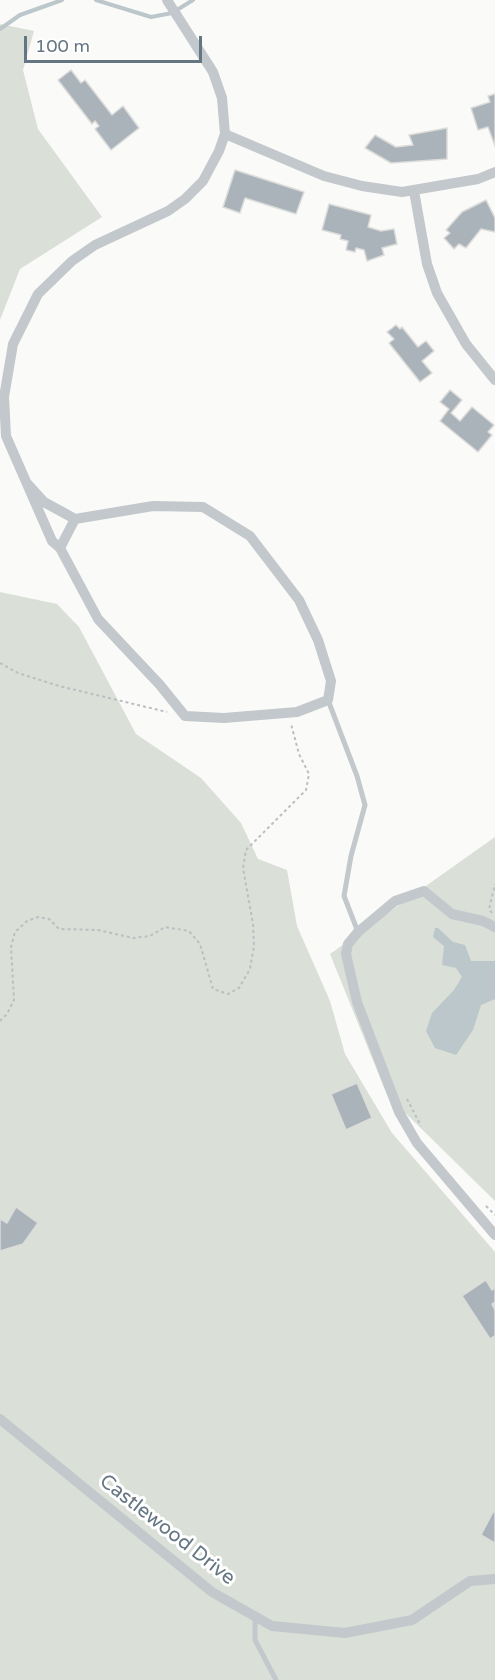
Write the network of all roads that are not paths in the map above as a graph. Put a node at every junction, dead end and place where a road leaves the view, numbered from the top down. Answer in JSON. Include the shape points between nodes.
{"nodes":[{"id":1,"x":167,"y":0,"type":"edge"},
{"id":2,"x":225,"y":134,"type":"junction"},
{"id":3,"x":495,"y":172,"type":"edge"},
{"id":4,"x":414,"y":191,"type":"junction"},
{"id":5,"x":495,"y":380,"type":"edge"},
{"id":6,"x":26,"y":482,"type":"junction"},
{"id":7,"x":75,"y":519,"type":"junction"},
{"id":8,"x":60,"y":548,"type":"junction"},
{"id":9,"x":328,"y":700,"type":"junction"},
{"id":10,"x":495,"y":927,"type":"edge"},
{"id":11,"x":358,"y":932,"type":"junction"},
{"id":12,"x":495,"y":1235,"type":"edge"},
{"id":13,"x":0,"y":1419,"type":"edge"},
{"id":14,"x":495,"y":1580,"type":"edge"},
{"id":15,"x":255,"y":1616,"type":"junction"},
{"id":16,"x":276,"y":1680,"type":"edge"}],
"edges":[{"from":1,"to":2,"type":"street","via":[[213,72],[222,98]]},
{"from":2,"to":4,"type":"street","via":[[324,176],[362,186]]},
{"from":2,"to":6,"type":"street","via":[[203,181],[186,199],[95,245],[38,294],[13,344],[4,397],[6,436]]},
{"from":3,"to":4,"type":"street"},
{"from":4,"to":5,"type":"street","via":[[426,264],[437,293],[466,344]]},
{"from":6,"to":7,"type":"street","via":[[44,502]]},
{"from":6,"to":8,"type":"street","via":[[52,541]]},
{"from":7,"to":8,"type":"street"},
{"from":7,"to":9,"type":"street","via":[[153,506],[203,507],[250,536],[299,600],[331,681]]},
{"from":8,"to":9,"type":"street","via":[[98,619],[184,716],[224,718],[289,713]]},
{"from":9,"to":11,"type":"lane","via":[[364,805],[344,896]]},
{"from":10,"to":11,"type":"street","via":[[452,914],[424,891],[395,901]]},
{"from":11,"to":12,"type":"street","via":[[348,944],[346,954],[357,1002],[399,1112],[417,1143]]},
{"from":13,"to":15,"type":"street","name":"Castlewood Drive","via":[[212,1593]]},
{"from":14,"to":15,"type":"street","name":"Castlewood Drive","via":[[470,1581],[412,1620],[345,1633],[272,1626]]},
{"from":15,"to":16,"type":"lane","via":[[255,1640]]}]}
